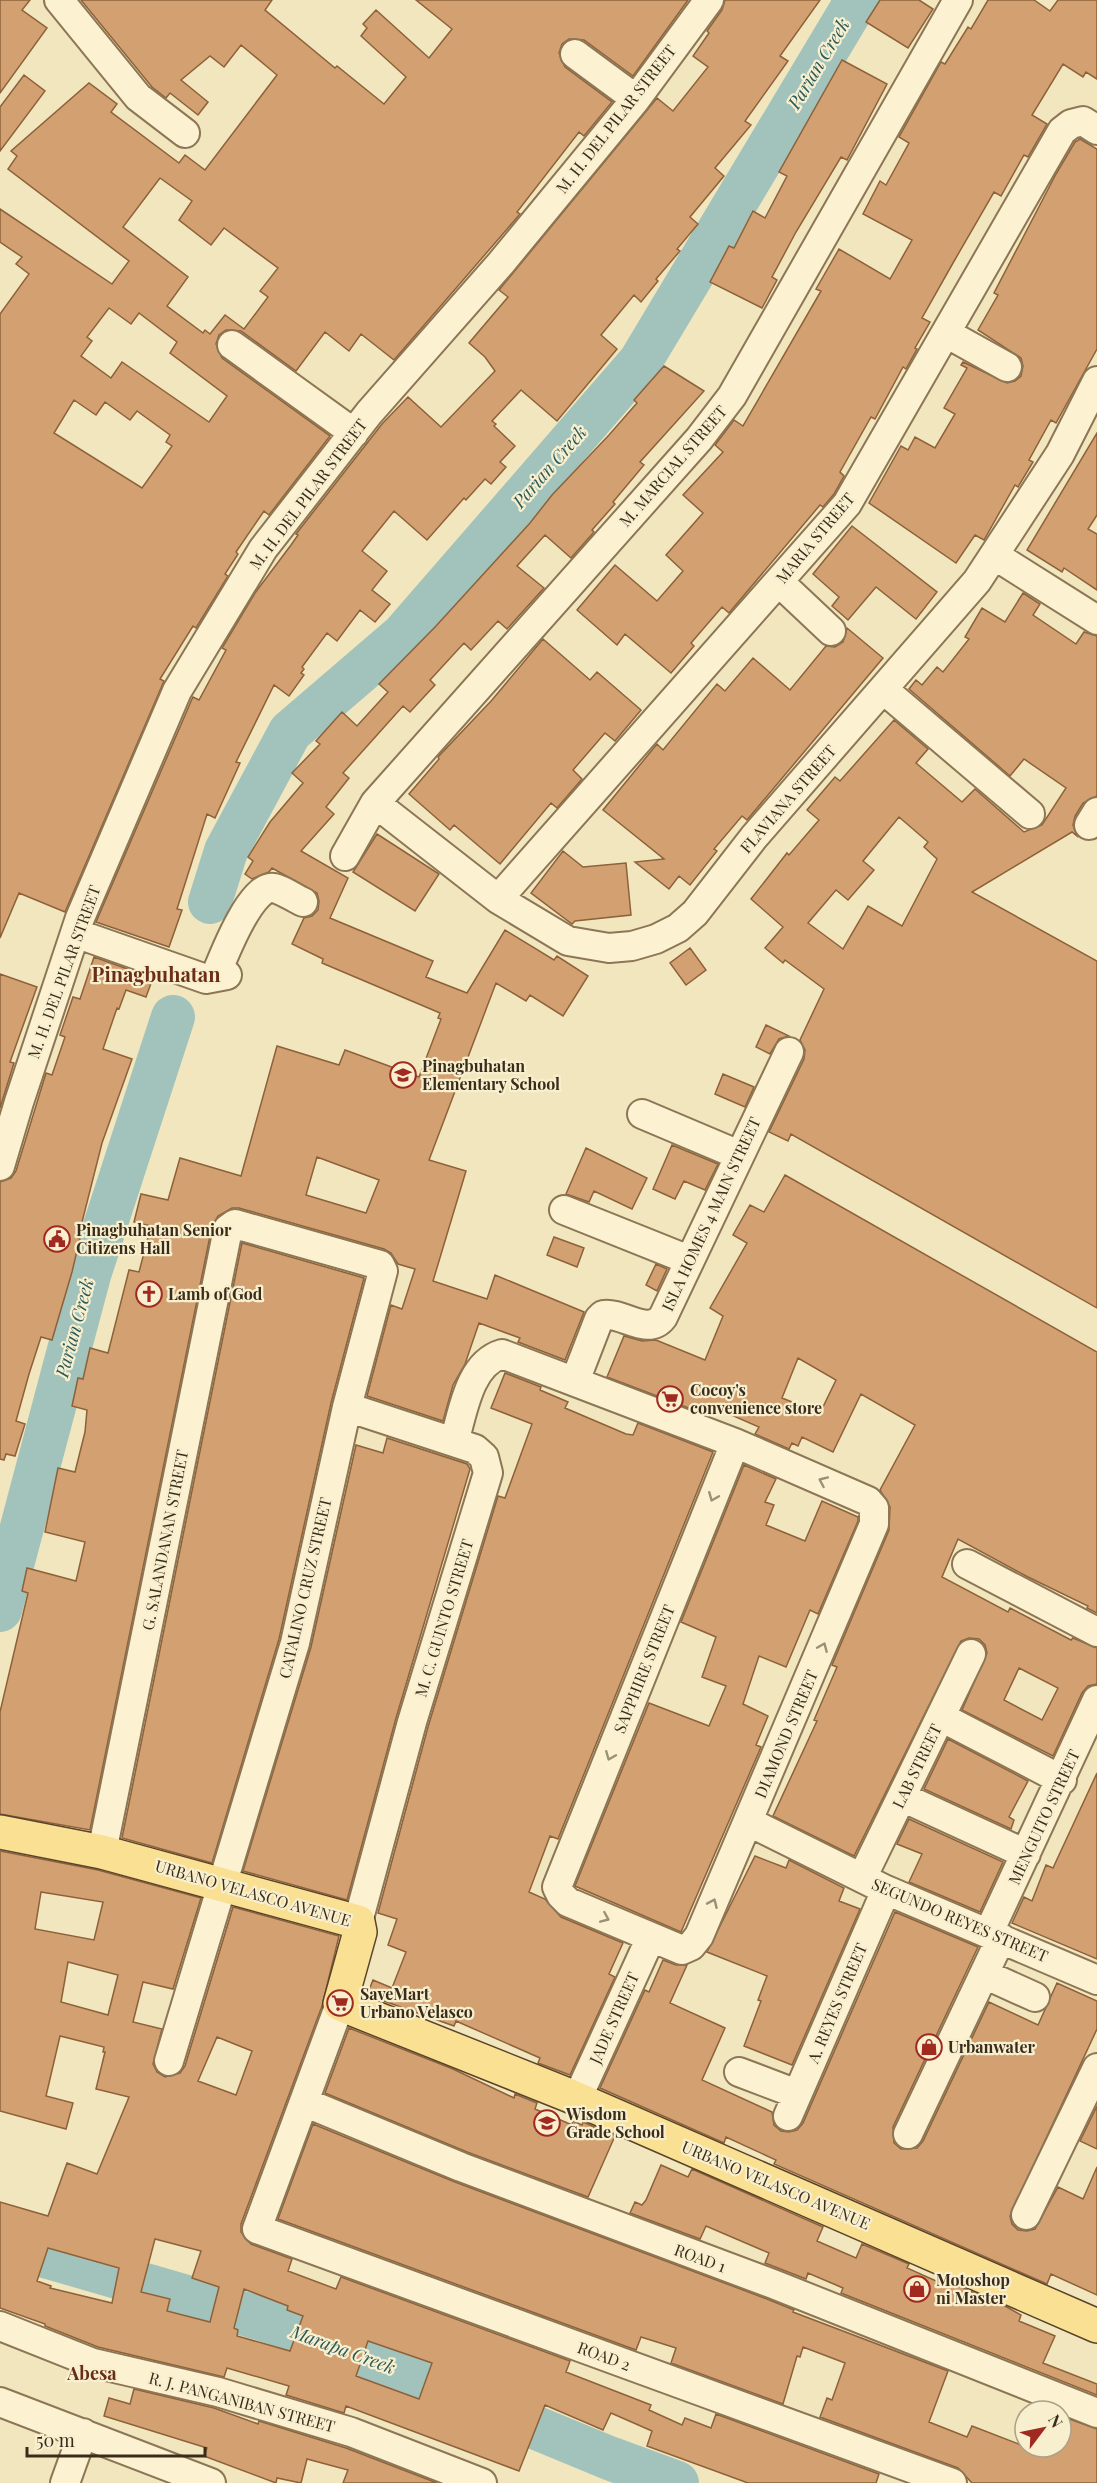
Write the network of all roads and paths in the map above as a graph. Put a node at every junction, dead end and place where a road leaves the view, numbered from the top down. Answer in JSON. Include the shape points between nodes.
{"nodes":[{"id":1,"x":59,"y":0,"type":"edge"},
{"id":2,"x":709,"y":0,"type":"edge"},
{"id":3,"x":958,"y":0,"type":"edge"},
{"id":4,"x":575,"y":54,"type":"dead end"},
{"id":5,"x":636,"y":99,"type":"junction"},
{"id":6,"x":1097,"y":130,"type":"edge"},
{"id":7,"x":185,"y":133,"type":"dead end"},
{"id":8,"x":946,"y":333,"type":"junction"},
{"id":9,"x":232,"y":345,"type":"dead end"},
{"id":10,"x":1007,"y":367,"type":"dead end"},
{"id":11,"x":1097,"y":381,"type":"edge"},
{"id":12,"x":354,"y":433,"type":"junction"},
{"id":13,"x":994,"y":555,"type":"junction"},
{"id":14,"x":779,"y":582,"type":"junction"},
{"id":15,"x":1097,"y":620,"type":"edge"},
{"id":16,"x":831,"y":631,"type":"dead end"},
{"id":17,"x":884,"y":690,"type":"junction"},
{"id":18,"x":375,"y":803,"type":"junction"},
{"id":19,"x":1030,"y":814,"type":"dead end"},
{"id":20,"x":345,"y":856,"type":"dead end"},
{"id":21,"x":498,"y":899,"type":"junction"},
{"id":22,"x":303,"y":902,"type":"dead end"},
{"id":23,"x":75,"y":933,"type":"junction"},
{"id":24,"x":789,"y":1052,"type":"dead end"},
{"id":25,"x":642,"y":1114,"type":"dead end"},
{"id":26,"x":739,"y":1155,"type":"junction"},
{"id":27,"x":0,"y":1166,"type":"edge"},
{"id":28,"x":564,"y":1210,"type":"dead end"},
{"id":29,"x":228,"y":1229,"type":"joint"},
{"id":30,"x":689,"y":1260,"type":"junction"},
{"id":31,"x":574,"y":1381,"type":"junction"},
{"id":32,"x":347,"y":1407,"type":"junction"},
{"id":33,"x":454,"y":1442,"type":"junction"},
{"id":34,"x":735,"y":1443,"type":"junction"},
{"id":35,"x":967,"y":1564,"type":"dead end"},
{"id":36,"x":1097,"y":1632,"type":"edge"},
{"id":37,"x":972,"y":1654,"type":"dead end"},
{"id":38,"x":1097,"y":1700,"type":"edge"},
{"id":39,"x":941,"y":1717,"type":"junction"},
{"id":40,"x":1062,"y":1780,"type":"junction"},
{"id":41,"x":903,"y":1797,"type":"junction"},
{"id":42,"x":749,"y":1822,"type":"junction"},
{"id":43,"x":0,"y":1832,"type":"edge"},
{"id":44,"x":102,"y":1852,"type":"junction"},
{"id":45,"x":1026,"y":1854,"type":"junction"},
{"id":46,"x":224,"y":1883,"type":"junction"},
{"id":47,"x":874,"y":1884,"type":"junction"},
{"id":48,"x":358,"y":1922,"type":"junction"},
{"id":49,"x":995,"y":1935,"type":"junction"},
{"id":50,"x":651,"y":1937,"type":"junction"},
{"id":51,"x":984,"y":1974,"type":"junction"},
{"id":52,"x":1097,"y":1980,"type":"edge"},
{"id":53,"x":1035,"y":1998,"type":"dead end"},
{"id":54,"x":340,"y":2004,"type":"junction"},
{"id":55,"x":169,"y":2061,"type":"dead end"},
{"id":56,"x":1097,"y":2068,"type":"edge"},
{"id":57,"x":739,"y":2072,"type":"dead end"},
{"id":58,"x":577,"y":2099,"type":"junction"},
{"id":59,"x":304,"y":2102,"type":"junction"},
{"id":60,"x":908,"y":2134,"type":"dead end"},
{"id":61,"x":1026,"y":2215,"type":"dead end"},
{"id":62,"x":1097,"y":2326,"type":"edge"},
{"id":63,"x":0,"y":2327,"type":"edge"},
{"id":64,"x":0,"y":2402,"type":"edge"},
{"id":65,"x":1097,"y":2413,"type":"edge"},
{"id":66,"x":83,"y":2433,"type":"junction"},
{"id":67,"x":65,"y":2483,"type":"edge"},
{"id":68,"x":211,"y":2483,"type":"edge"},
{"id":69,"x":483,"y":2483,"type":"edge"},
{"id":70,"x":952,"y":2483,"type":"edge"}],
"edges":[{"from":1,"to":7,"type":"street","via":[[138,97]]},
{"from":2,"to":5,"type":"street","name":"M. H. DEL PILAR STREET"},
{"from":3,"to":18,"type":"street","name":"M. MARCIAL STREET","via":[[732,396],[699,439]]},
{"from":4,"to":5,"type":"street"},
{"from":5,"to":12,"type":"street","name":"M. H. DEL PILAR STREET"},
{"from":6,"to":8,"type":"street","name":"MARIA STREET","via":[[1083,121],[1062,131]]},
{"from":8,"to":10,"type":"street"},
{"from":8,"to":14,"type":"street","name":"MARIA STREET","via":[[848,504]]},
{"from":9,"to":12,"type":"street"},
{"from":11,"to":13,"type":"street","name":"FLAVIANA STREET","via":[[1060,454]]},
{"from":12,"to":23,"type":"street","name":"M. H. DEL PILAR STREET","via":[[263,549],[177,691]]},
{"from":13,"to":15,"type":"street"},
{"from":13,"to":17,"type":"street","name":"FLAVIANA STREET","via":[[977,581]]},
{"from":14,"to":16,"type":"street"},
{"from":14,"to":21,"type":"street","name":"MARIA STREET"},
{"from":17,"to":19,"type":"street"},
{"from":17,"to":21,"type":"street","name":"FLAVIANA STREET","via":[[754,837],[695,913],[678,928],[632,946],[588,946],[568,941]]},
{"from":18,"to":20,"type":"street","name":"M. MARCIAL STREET"},
{"from":18,"to":21,"type":"street","name":"FLAVIANA STREET"},
{"from":22,"to":23,"type":"street","via":[[273,888],[259,894],[241,918],[221,976],[206,979]]},
{"from":23,"to":27,"type":"street","name":"M. H. DEL PILAR STREET"},
{"from":24,"to":26,"type":"street","name":"ISLA HOMES 4 MAIN STREET"},
{"from":25,"to":26,"type":"street"},
{"from":26,"to":30,"type":"street","name":"ISLA HOMES 4 MAIN STREET"},
{"from":28,"to":30,"type":"street"},
{"from":29,"to":32,"type":"street","name":"CATALINO CRUZ STREET","via":[[235,1224],[382,1267]]},
{"from":29,"to":44,"type":"street","name":"G. SALANDANAN STREET"},
{"from":30,"to":31,"type":"street","name":"ISLA HOMES 4 MAIN STREET","via":[[657,1324],[649,1326],[606,1314],[601,1317]]},
{"from":31,"to":33,"type":"street","via":[[502,1354],[490,1359],[474,1382]]},
{"from":31,"to":34,"type":"street"},
{"from":32,"to":33,"type":"street","name":"M. C. GUINTO STREET"},
{"from":32,"to":46,"type":"street","name":"CATALINO CRUZ STREET","via":[[295,1643]]},
{"from":33,"to":48,"type":"street","name":"M. C. GUINTO STREET","via":[[475,1449],[484,1457],[488,1473],[412,1722]]},
{"from":42,"to":34,"type":"street","name":"DIAMOND STREET","one_way":true,"via":[[874,1524],[874,1508],[868,1500]]},
{"from":34,"to":50,"type":"street","name":"SAPPHIRE STREET","one_way":true,"via":[[557,1887],[568,1902]]},
{"from":35,"to":36,"type":"street"},
{"from":37,"to":39,"type":"street","name":"LAB STREET"},
{"from":38,"to":40,"type":"street","name":"MENGUITO STREET"},
{"from":39,"to":40,"type":"street"},
{"from":39,"to":41,"type":"street","name":"LAB STREET"},
{"from":40,"to":45,"type":"street","name":"MENGUITO STREET"},
{"from":41,"to":45,"type":"street"},
{"from":41,"to":47,"type":"street","name":"LAB STREET"},
{"from":42,"to":47,"type":"street","name":"SEGUNDO REYES STREET"},
{"from":50,"to":42,"type":"street","name":"DIAMOND STREET","one_way":true,"via":[[682,1950],[691,1946],[699,1936]]},
{"from":43,"to":44,"type":"main road","name":"URBANO VELASCO AVENUE"},
{"from":44,"to":46,"type":"main road","name":"URBANO VELASCO AVENUE"},
{"from":45,"to":49,"type":"street","name":"MENGUITO STREET"},
{"from":46,"to":48,"type":"main road","name":"URBANO VELASCO AVENUE"},
{"from":46,"to":55,"type":"street","name":"CATALINO CRUZ STREET"},
{"from":47,"to":49,"type":"street","name":"SEGUNDO REYES STREET"},
{"from":47,"to":57,"type":"street","name":"A. REYES STREET","via":[[793,2105]]},
{"from":48,"to":54,"type":"main road","name":"URBANO VELASCO AVENUE","via":[[360,1932]]},
{"from":49,"to":51,"type":"street","name":"MENGUITO STREET"},
{"from":49,"to":52,"type":"street","name":"SEGUNDO REYES STREET"},
{"from":50,"to":58,"type":"street","name":"JADE STREET"},
{"from":51,"to":53,"type":"street"},
{"from":51,"to":60,"type":"street","name":"MENGUITO STREET"},
{"from":54,"to":58,"type":"main road","name":"URBANO VELASCO AVENUE"},
{"from":54,"to":59,"type":"street"},
{"from":56,"to":61,"type":"street"},
{"from":58,"to":62,"type":"main road","name":"URBANO VELASCO AVENUE"},
{"from":59,"to":65,"type":"street","name":"ROAD 1","via":[[461,2167],[773,2284]]},
{"from":59,"to":70,"type":"street","name":"ROAD 2","via":[[257,2229]]},
{"from":63,"to":69,"type":"street","name":"R. J. PANGANIBAN STREET","via":[[93,2363],[218,2392],[351,2433]]},
{"from":64,"to":66,"type":"street"},
{"from":66,"to":67,"type":"street"},
{"from":66,"to":68,"type":"street"}]}
